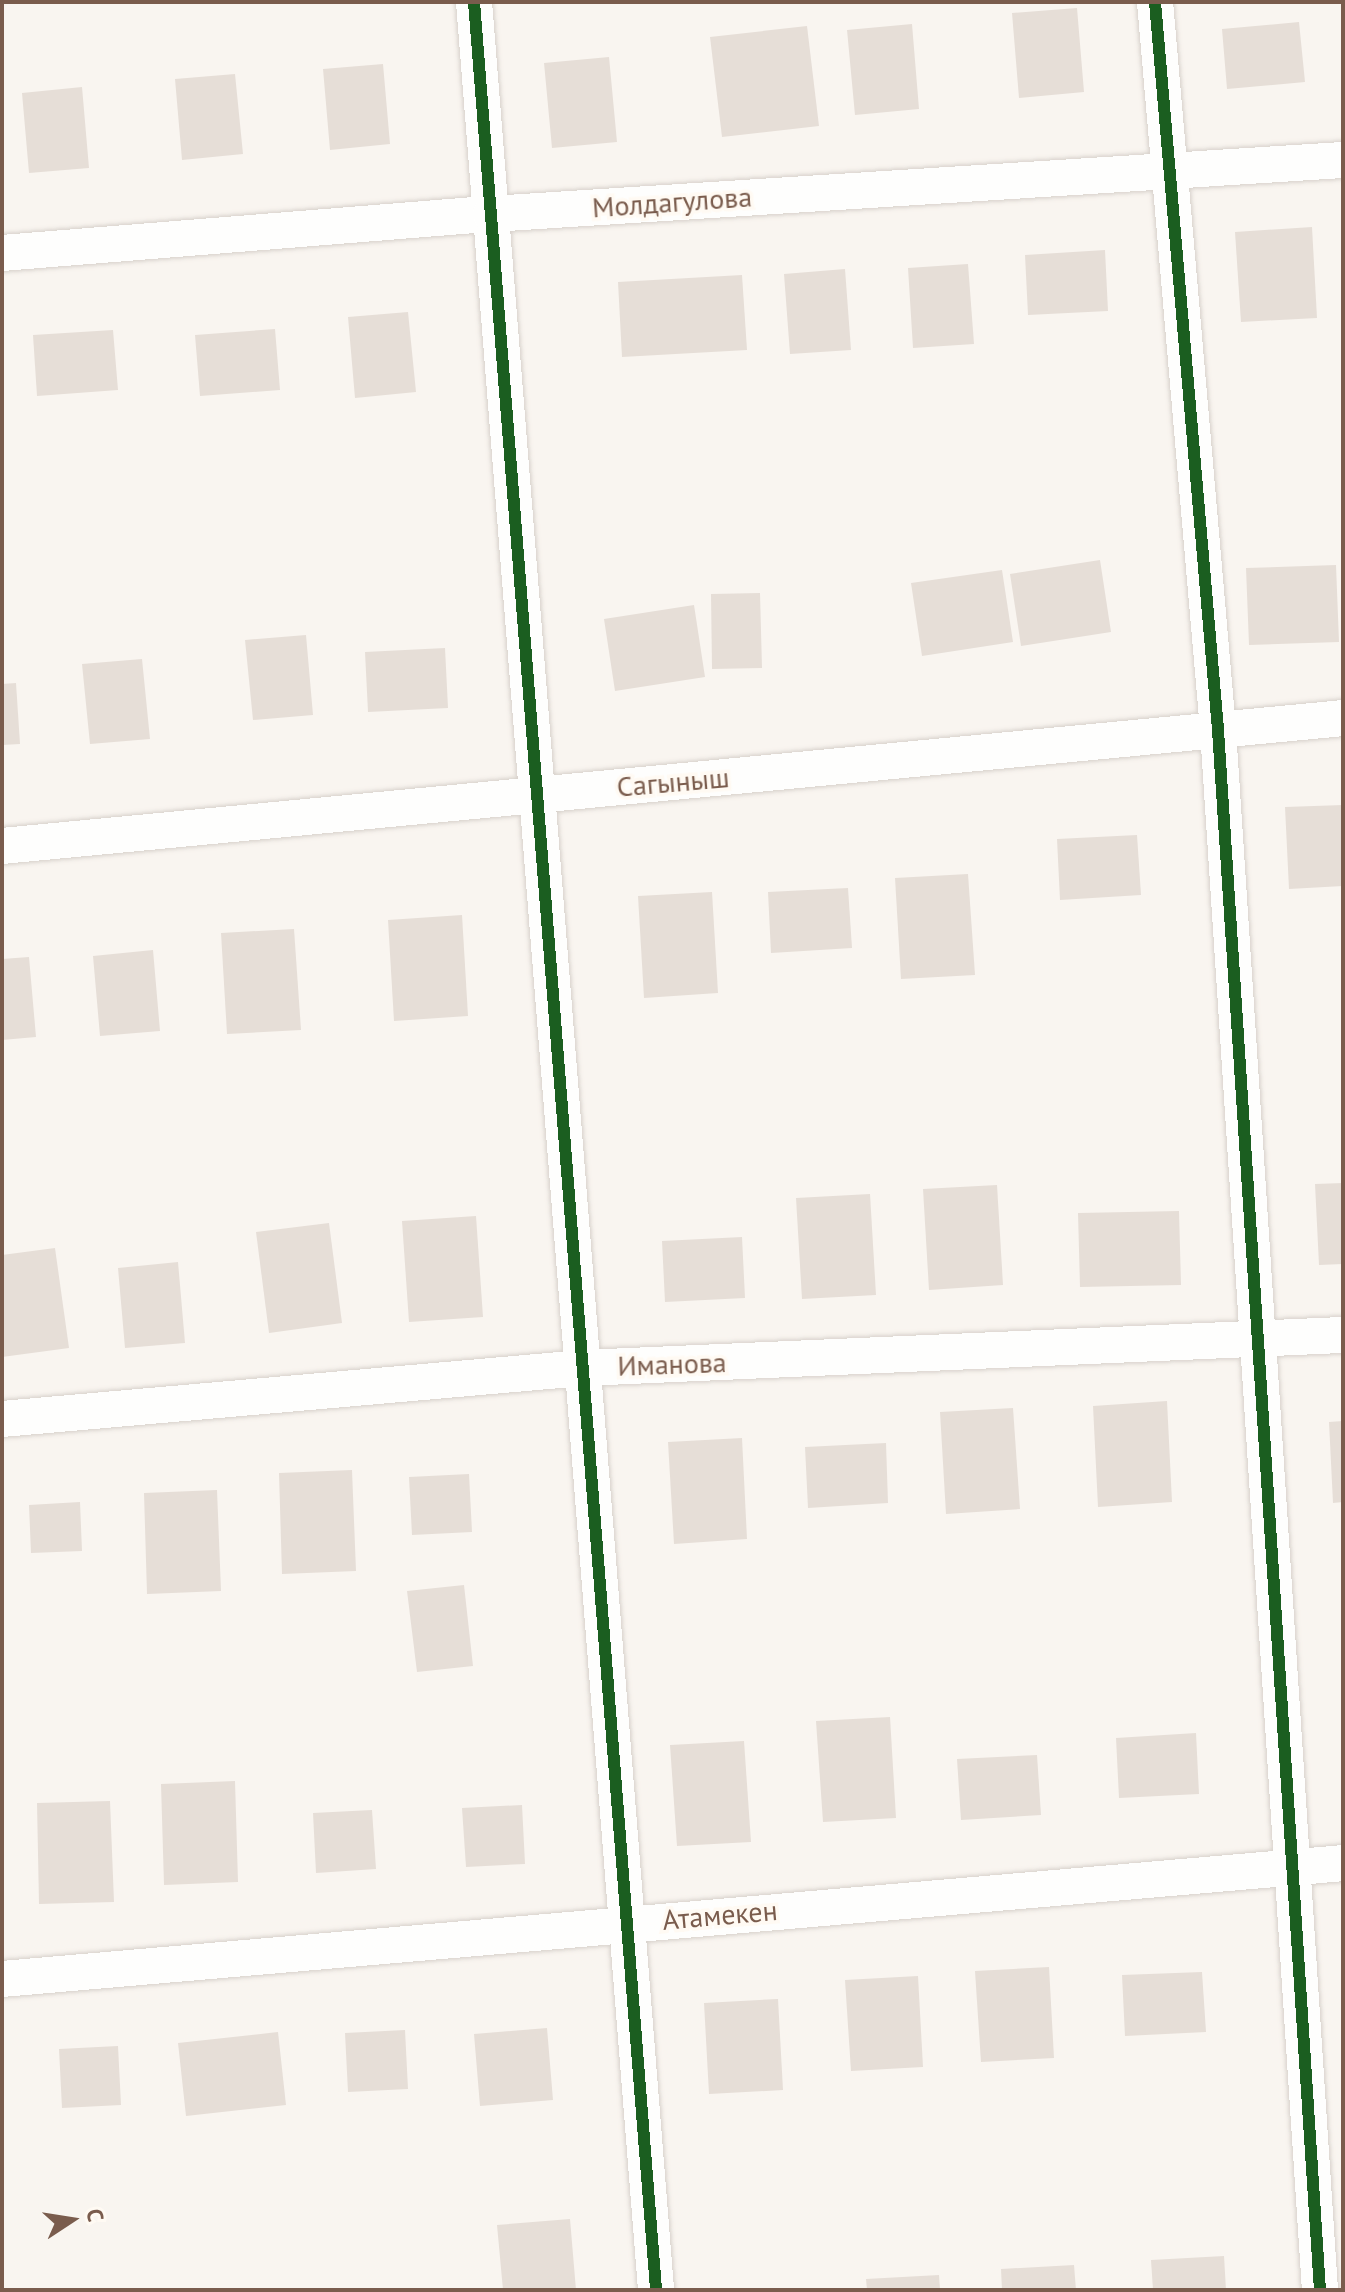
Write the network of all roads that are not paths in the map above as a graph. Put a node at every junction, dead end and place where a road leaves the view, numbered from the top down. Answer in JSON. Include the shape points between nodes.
{"nodes":[{"id":1,"x":474,"y":2,"type":"edge"},
{"id":2,"x":1155,"y":2,"type":"edge"},
{"id":3,"x":1343,"y":160,"type":"edge"},
{"id":4,"x":1169,"y":169,"type":"junction"},
{"id":5,"x":491,"y":214,"type":"junction"},
{"id":6,"x":2,"y":253,"type":"edge"},
{"id":7,"x":1343,"y":718,"type":"edge"},
{"id":8,"x":1218,"y":730,"type":"junction"},
{"id":9,"x":538,"y":795,"type":"junction"},
{"id":10,"x":2,"y":846,"type":"edge"},
{"id":11,"x":1343,"y":1335,"type":"edge"},
{"id":12,"x":1258,"y":1340,"type":"junction"},
{"id":13,"x":583,"y":1368,"type":"junction"},
{"id":14,"x":2,"y":1419,"type":"edge"},
{"id":15,"x":1343,"y":1863,"type":"edge"},
{"id":16,"x":1293,"y":1866,"type":"junction"},
{"id":17,"x":627,"y":1923,"type":"junction"},
{"id":18,"x":2,"y":1979,"type":"edge"},
{"id":19,"x":656,"y":2290,"type":"edge"},
{"id":20,"x":1320,"y":2290,"type":"edge"}],
"edges":[{"from":1,"to":5,"type":"street"},
{"from":2,"to":4,"type":"street"},
{"from":3,"to":4,"type":"street","name":"Молдагулова"},
{"from":4,"to":5,"type":"street","name":"Молдагулова"},
{"from":4,"to":8,"type":"street"},
{"from":5,"to":6,"type":"street","name":"Молдагулова"},
{"from":5,"to":9,"type":"street"},
{"from":7,"to":8,"type":"street","name":"Сагыныш"},
{"from":8,"to":9,"type":"street","name":"Сагыныш"},
{"from":8,"to":12,"type":"street"},
{"from":9,"to":10,"type":"street","name":"Сагыныш"},
{"from":9,"to":13,"type":"street"},
{"from":11,"to":12,"type":"street","name":"Иманова"},
{"from":12,"to":13,"type":"street","name":"Иманова"},
{"from":12,"to":16,"type":"street"},
{"from":13,"to":14,"type":"street","name":"Иманова"},
{"from":13,"to":17,"type":"street"},
{"from":15,"to":16,"type":"street","name":"Атамекен"},
{"from":16,"to":17,"type":"street","name":"Атамекен"},
{"from":16,"to":20,"type":"street"},
{"from":17,"to":18,"type":"street","name":"Атамекен"},
{"from":17,"to":19,"type":"street"}]}
